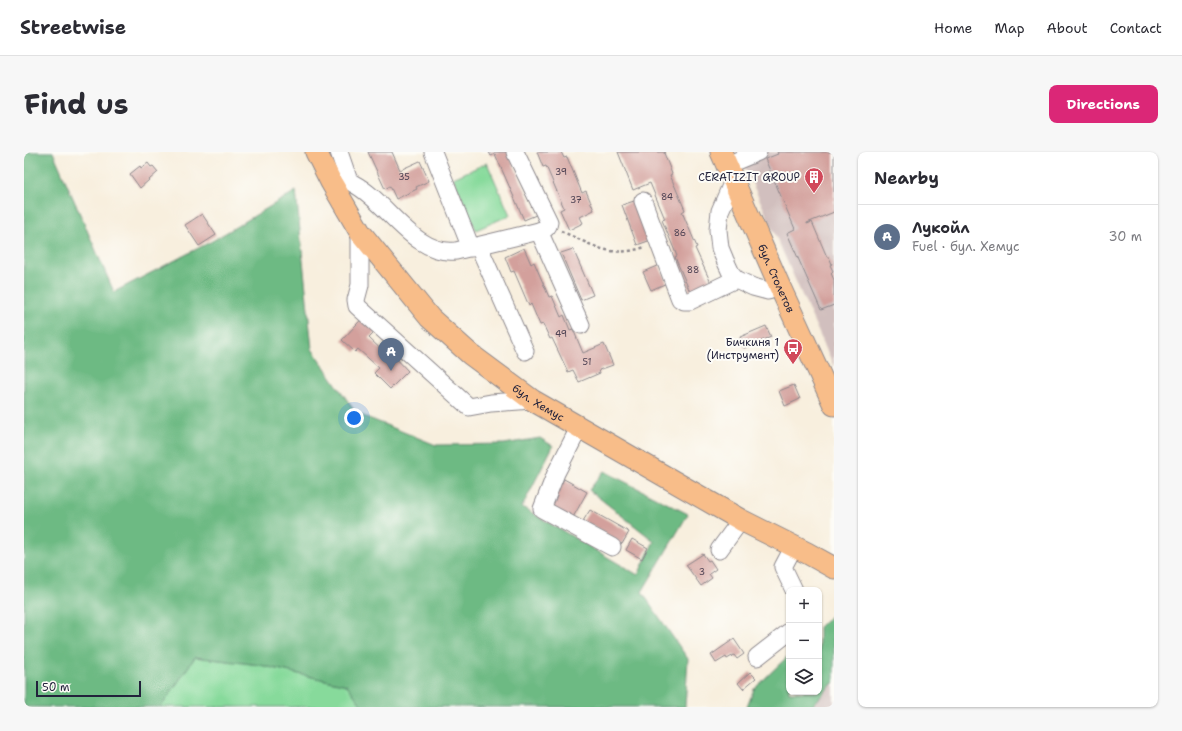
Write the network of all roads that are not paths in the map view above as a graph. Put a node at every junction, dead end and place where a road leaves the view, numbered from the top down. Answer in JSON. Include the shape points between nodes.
{"nodes":[{"id":1,"x":316,"y":152,"type":"edge"},
{"id":2,"x":338,"y":152,"type":"edge"},
{"id":3,"x":433,"y":152,"type":"edge"},
{"id":4,"x":514,"y":152,"type":"edge"},
{"id":5,"x":758,"y":152,"type":"edge"},
{"id":6,"x":727,"y":166,"type":"edge"},
{"id":7,"x":340,"y":181,"type":"junction"},
{"id":8,"x":643,"y":201,"type":"dead end"},
{"id":9,"x":544,"y":229,"type":"junction"},
{"id":10,"x":360,"y":232,"type":"junction"},
{"id":11,"x":475,"y":247,"type":"junction"},
{"id":12,"x":736,"y":280,"type":"junction"},
{"id":13,"x":780,"y":287,"type":"junction"},
{"id":14,"x":581,"y":325,"type":"dead end"},
{"id":15,"x":525,"y":351,"type":"dead end"},
{"id":16,"x":532,"y":400,"type":"junction"},
{"id":17,"x":834,"y":405,"type":"edge"},
{"id":18,"x":580,"y":426,"type":"junction"},
{"id":19,"x":741,"y":520,"type":"junction"},
{"id":20,"x":794,"y":546,"type":"junction"},
{"id":21,"x":612,"y":547,"type":"dead end"},
{"id":22,"x":719,"y":550,"type":"dead end"},
{"id":23,"x":834,"y":568,"type":"edge"},
{"id":24,"x":793,"y":587,"type":"edge"},
{"id":25,"x":786,"y":634,"type":"edge"},
{"id":26,"x":757,"y":657,"type":"dead end"}],
"edges":[{"from":1,"to":7,"type":"main road","name":"бул. Хемус"},
{"from":2,"to":7,"type":"lane"},
{"from":3,"to":11,"type":"lane"},
{"from":4,"to":9,"type":"lane","via":[[549,222]]},
{"from":5,"to":6,"type":"lane"},
{"from":6,"to":12,"type":"lane","via":[[718,230],[720,248]]},
{"from":6,"to":13,"type":"main road","name":"бул. Столетов"},
{"from":7,"to":10,"type":"main road","name":"бул. Хемус"},
{"from":7,"to":11,"type":"lane","via":[[372,196],[412,234],[435,250],[447,252]]},
{"from":8,"to":12,"type":"lane","via":[[680,298],[690,301]]},
{"from":9,"to":11,"type":"lane"},
{"from":9,"to":14,"type":"lane"},
{"from":10,"to":16,"type":"main road","name":"бул. Хемус","via":[[430,318],[470,354]]},
{"from":10,"to":16,"type":"lane","via":[[360,286],[357,306],[469,407]]},
{"from":11,"to":15,"type":"lane"},
{"from":12,"to":13,"type":"lane","via":[[768,291]]},
{"from":13,"to":17,"type":"main road","name":"бул. Столетов"},
{"from":16,"to":18,"type":"main road","name":"бул. Хемус"},
{"from":18,"to":19,"type":"main road","name":"бул. Хемус"},
{"from":18,"to":21,"type":"lane","via":[[542,509]]},
{"from":19,"to":20,"type":"main road","name":"бул. Хемус"},
{"from":19,"to":22,"type":"lane"},
{"from":20,"to":23,"type":"main road","name":"бул. Хемус"},
{"from":20,"to":24,"type":"lane","via":[[783,567]]},
{"from":25,"to":26,"type":"lane"}]}
